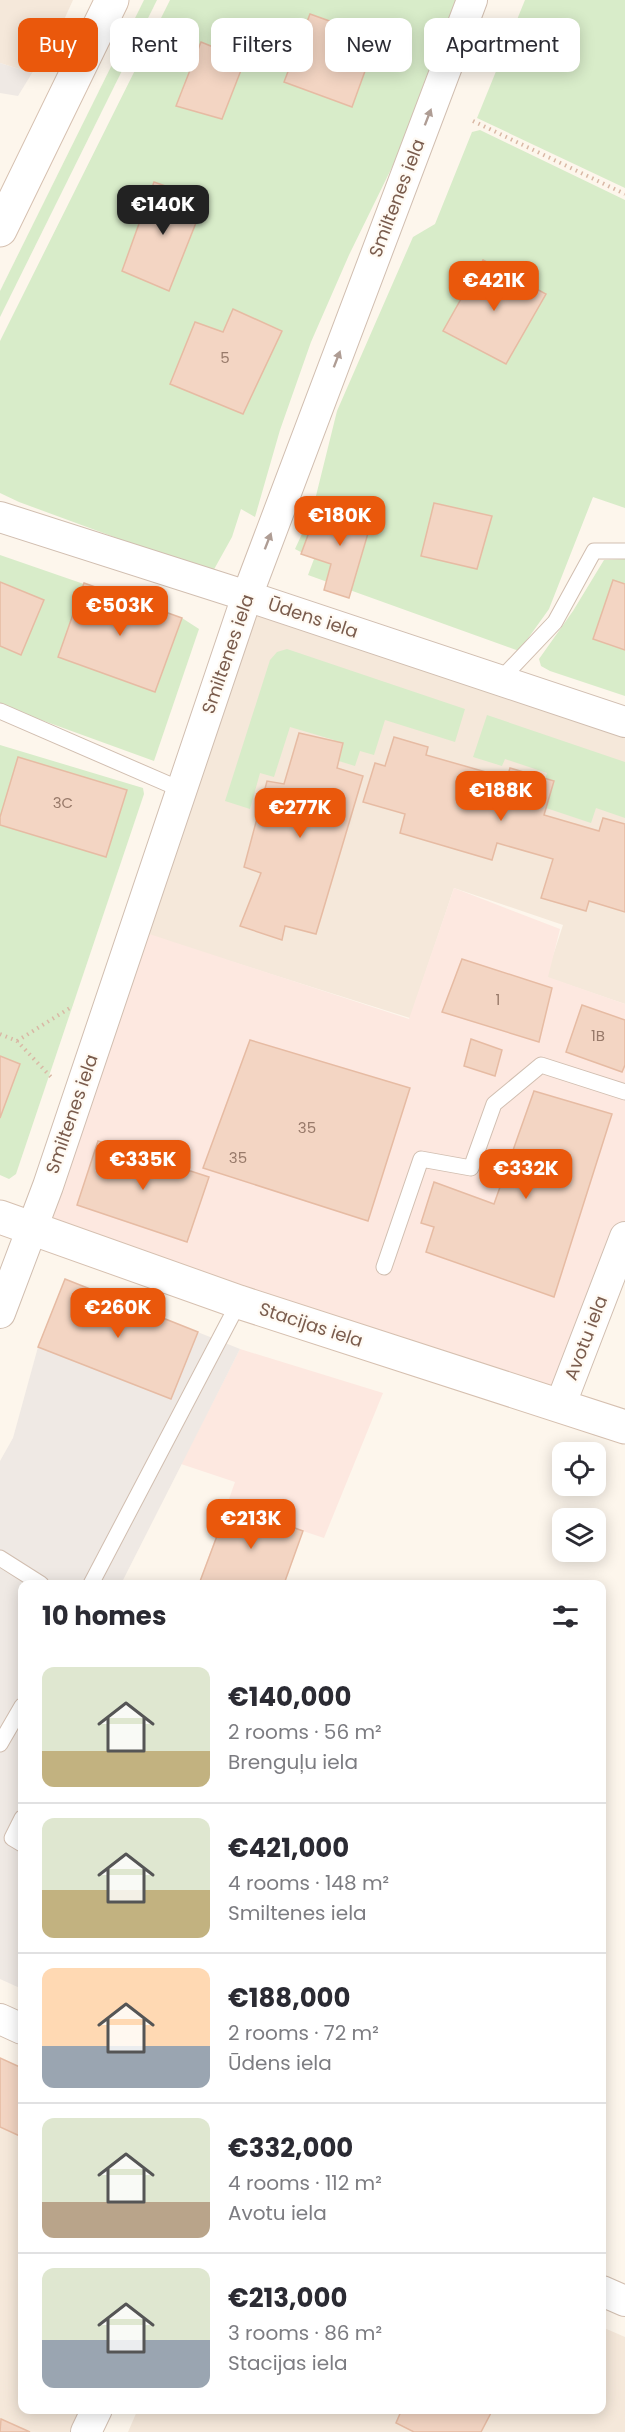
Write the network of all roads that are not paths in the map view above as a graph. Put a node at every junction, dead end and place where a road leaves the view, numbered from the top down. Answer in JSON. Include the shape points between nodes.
{"nodes":[{"id":1,"x":112,"y":0,"type":"edge"},
{"id":2,"x":472,"y":0,"type":"edge"},
{"id":3,"x":0,"y":230,"type":"edge"},
{"id":4,"x":0,"y":517,"type":"edge"},
{"id":5,"x":625,"y":551,"type":"edge"},
{"id":6,"x":247,"y":596,"type":"junction"},
{"id":7,"x":500,"y":680,"type":"junction"},
{"id":8,"x":0,"y":711,"type":"edge"},
{"id":9,"x":625,"y":722,"type":"edge"},
{"id":10,"x":182,"y":790,"type":"junction"},
{"id":11,"x":625,"y":1092,"type":"edge"},
{"id":12,"x":0,"y":1217,"type":"edge"},
{"id":13,"x":33,"y":1229,"type":"junction"},
{"id":14,"x":625,"y":1237,"type":"edge"},
{"id":15,"x":384,"y":1268,"type":"dead end"},
{"id":16,"x":239,"y":1302,"type":"junction"},
{"id":17,"x":0,"y":1313,"type":"edge"},
{"id":18,"x":560,"y":1406,"type":"junction"},
{"id":19,"x":625,"y":1427,"type":"edge"},
{"id":20,"x":0,"y":1558,"type":"edge"},
{"id":21,"x":34,"y":1580,"type":"edge"},
{"id":22,"x":93,"y":1580,"type":"edge"},
{"id":23,"x":18,"y":1713,"type":"edge"},
{"id":24,"x":0,"y":1744,"type":"edge"},
{"id":25,"x":0,"y":2019,"type":"edge"},
{"id":26,"x":18,"y":2027,"type":"edge"},
{"id":27,"x":606,"y":2293,"type":"edge"},
{"id":28,"x":625,"y":2301,"type":"edge"},
{"id":29,"x":94,"y":2414,"type":"edge"},
{"id":30,"x":86,"y":2432,"type":"edge"}],
"edges":[{"from":1,"to":3,"type":"main road"},
{"from":6,"to":2,"type":"street","name":"Smiltenes iela","one_way":true},
{"from":4,"to":6,"type":"street","name":"Ūdens iela"},
{"from":5,"to":7,"type":"lane","via":[[594,550],[555,622]]},
{"from":6,"to":7,"type":"street","name":"Ūdens iela"},
{"from":6,"to":10,"type":"street","name":"Smiltenes iela"},
{"from":7,"to":9,"type":"street","name":"Ūdens iela"},
{"from":8,"to":10,"type":"lane"},
{"from":10,"to":13,"type":"street","name":"Smiltenes iela"},
{"from":11,"to":15,"type":"lane","via":[[542,1065],[494,1104],[471,1168],[421,1159]]},
{"from":12,"to":13,"type":"main road","name":"Stacijas iela"},
{"from":13,"to":16,"type":"main road","name":"Stacijas iela"},
{"from":13,"to":17,"type":"street","name":"Smiltenes iela"},
{"from":14,"to":18,"type":"street","name":"Avotu iela"},
{"from":16,"to":18,"type":"main road","name":"Stacijas iela"},
{"from":16,"to":22,"type":"lane"},
{"from":18,"to":19,"type":"main road","name":"Stacijas iela"},
{"from":20,"to":21,"type":"lane"},
{"from":23,"to":24,"type":"lane"},
{"from":25,"to":26,"type":"street"},
{"from":27,"to":28,"type":"street"},
{"from":29,"to":30,"type":"street"}]}
